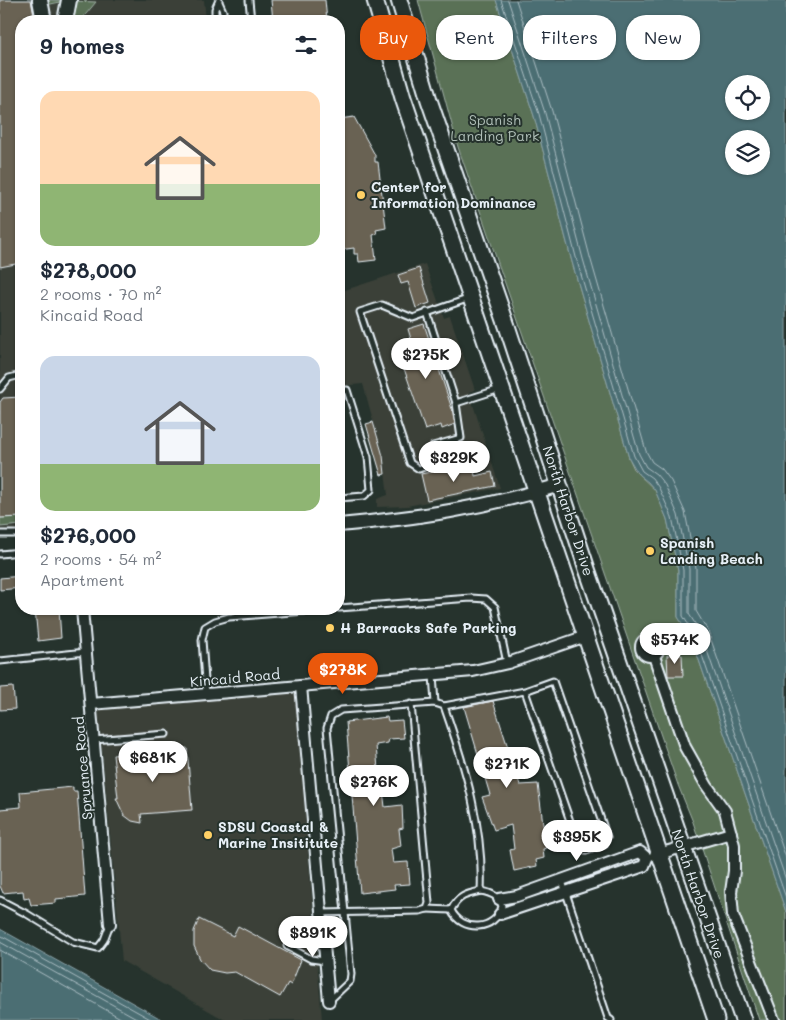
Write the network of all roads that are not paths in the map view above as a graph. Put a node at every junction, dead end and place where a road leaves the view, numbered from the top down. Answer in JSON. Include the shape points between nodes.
{"nodes":[{"id":1,"x":40,"y":0,"type":"edge"},
{"id":2,"x":69,"y":0,"type":"edge"},
{"id":3,"x":249,"y":0,"type":"edge"},
{"id":4,"x":375,"y":0,"type":"edge"},
{"id":5,"x":398,"y":0,"type":"edge"},
{"id":6,"x":219,"y":1,"type":"edge"},
{"id":7,"x":43,"y":15,"type":"edge"},
{"id":8,"x":66,"y":15,"type":"edge"},
{"id":9,"x":215,"y":15,"type":"edge"},
{"id":10,"x":223,"y":15,"type":"edge"},
{"id":11,"x":250,"y":15,"type":"edge"},
{"id":12,"x":470,"y":298,"type":"junction"},
{"id":13,"x":427,"y":312,"type":"junction"},
{"id":14,"x":15,"y":376,"type":"edge"},
{"id":15,"x":501,"y":388,"type":"junction"},
{"id":16,"x":0,"y":390,"type":"edge"},
{"id":17,"x":345,"y":390,"type":"edge"},
{"id":18,"x":456,"y":403,"type":"junction"},
{"id":19,"x":560,"y":485,"type":"junction"},
{"id":20,"x":536,"y":492,"type":"junction"},
{"id":21,"x":345,"y":498,"type":"edge"},
{"id":22,"x":345,"y":524,"type":"edge"},
{"id":23,"x":0,"y":534,"type":"edge"},
{"id":24,"x":15,"y":534,"type":"edge"},
{"id":25,"x":15,"y":553,"type":"edge"},
{"id":26,"x":0,"y":554,"type":"edge"},
{"id":27,"x":345,"y":608,"type":"edge"},
{"id":28,"x":83,"y":615,"type":"edge"},
{"id":29,"x":255,"y":615,"type":"edge"},
{"id":30,"x":586,"y":636,"type":"junction"},
{"id":31,"x":86,"y":652,"type":"junction"},
{"id":32,"x":654,"y":656,"type":"dead end"},
{"id":33,"x":0,"y":661,"type":"edge"},
{"id":34,"x":508,"y":663,"type":"junction"},
{"id":35,"x":433,"y":675,"type":"junction"},
{"id":36,"x":301,"y":686,"type":"junction"},
{"id":37,"x":525,"y":691,"type":"junction"},
{"id":38,"x":206,"y":694,"type":"junction"},
{"id":39,"x":435,"y":703,"type":"junction"},
{"id":40,"x":91,"y":704,"type":"junction"},
{"id":41,"x":411,"y":704,"type":"junction"},
{"id":42,"x":444,"y":706,"type":"junction"},
{"id":43,"x":166,"y":734,"type":"dead end"},
{"id":44,"x":94,"y":740,"type":"junction"},
{"id":45,"x":731,"y":833,"type":"junction"},
{"id":46,"x":682,"y":847,"type":"junction"},
{"id":47,"x":652,"y":856,"type":"junction"},
{"id":48,"x":562,"y":881,"type":"junction"},
{"id":49,"x":481,"y":891,"type":"junction"},
{"id":50,"x":567,"y":893,"type":"junction"},
{"id":51,"x":499,"y":899,"type":"junction"},
{"id":52,"x":0,"y":900,"type":"edge"},
{"id":53,"x":426,"y":909,"type":"junction"},
{"id":54,"x":451,"y":910,"type":"junction"},
{"id":55,"x":344,"y":911,"type":"junction"},
{"id":56,"x":322,"y":913,"type":"junction"},
{"id":57,"x":500,"y":914,"type":"junction"},
{"id":58,"x":110,"y":924,"type":"joint"},
{"id":59,"x":287,"y":946,"type":"dead end"},
{"id":60,"x":325,"y":961,"type":"junction"},
{"id":61,"x":328,"y":1001,"type":"joint"},
{"id":62,"x":611,"y":1020,"type":"edge"},
{"id":63,"x":716,"y":1020,"type":"edge"},
{"id":64,"x":743,"y":1020,"type":"edge"},
{"id":65,"x":774,"y":1020,"type":"edge"}],
"edges":[{"from":1,"to":7,"type":"main road"},
{"from":2,"to":8,"type":"main road"},
{"from":3,"to":11,"type":"lane"},
{"from":4,"to":12,"type":"main road","name":"North Harbor Drive","via":[[400,90]]},
{"from":5,"to":19,"type":"main road","name":"North Harbor Drive"},
{"from":6,"to":9,"type":"lane"},
{"from":6,"to":10,"type":"lane"},
{"from":12,"to":13,"type":"lane"},
{"from":12,"to":15,"type":"main road","name":"North Harbor Drive"},
{"from":13,"to":18,"type":"lane"},
{"from":13,"to":18,"type":"lane","via":[[413,318],[382,305],[360,312],[410,464],[419,469],[431,464],[433,446],[461,438]]},
{"from":14,"to":16,"type":"lane","via":[[9,378]]},
{"from":15,"to":18,"type":"lane"},
{"from":15,"to":20,"type":"main road","name":"North Harbor Drive"},
{"from":17,"to":21,"type":"lane","via":[[368,457],[371,490],[364,496]]},
{"from":19,"to":20,"type":"street"},
{"from":19,"to":46,"type":"main road","name":"North Harbor Drive"},
{"from":20,"to":22,"type":"street","via":[[442,514]]},
{"from":20,"to":30,"type":"main road","name":"North Harbor Drive"},
{"from":23,"to":24,"type":"lane"},
{"from":25,"to":26,"type":"lane"},
{"from":27,"to":34,"type":"lane","via":[[486,599],[495,607]]},
{"from":28,"to":31,"type":"street","name":"Spruance Road"},
{"from":29,"to":38,"type":"lane","via":[[230,617],[205,627],[202,640]]},
{"from":30,"to":34,"type":"street","name":"Kincaid Road"},
{"from":30,"to":47,"type":"main road","name":"North Harbor Drive"},
{"from":31,"to":33,"type":"lane"},
{"from":31,"to":40,"type":"street","name":"Spruance Road"},
{"from":32,"to":45,"type":"street","via":[[686,747],[703,780],[725,811]]},
{"from":34,"to":35,"type":"street","name":"Kincaid Road"},
{"from":35,"to":36,"type":"street","name":"Kincaid Road"},
{"from":35,"to":39,"type":"lane"},
{"from":36,"to":38,"type":"street","name":"Kincaid Road"},
{"from":36,"to":56,"type":"street"},
{"from":37,"to":37,"type":"lane","via":[[580,850],[604,845],[607,837],[553,681]]},
{"from":37,"to":42,"type":"lane"},
{"from":38,"to":40,"type":"street","name":"Kincaid Road"},
{"from":39,"to":41,"type":"lane"},
{"from":39,"to":42,"type":"lane"},
{"from":40,"to":44,"type":"street","name":"Spruance Road"},
{"from":41,"to":53,"type":"lane","via":[[429,903]]},
{"from":41,"to":55,"type":"lane","via":[[342,710],[331,716],[327,728]]},
{"from":42,"to":49,"type":"lane","via":[[462,755],[476,817]]},
{"from":43,"to":44,"type":"lane"},
{"from":44,"to":58,"type":"street","name":"Spruance Road"},
{"from":45,"to":46,"type":"street"},
{"from":45,"to":65,"type":"street","via":[[734,845],[732,915]]},
{"from":46,"to":47,"type":"street"},
{"from":46,"to":64,"type":"main road","name":"North Harbor Drive"},
{"from":47,"to":48,"type":"street","via":[[640,852]]},
{"from":47,"to":50,"type":"street","via":[[644,866]]},
{"from":47,"to":63,"type":"main road","name":"North Harbor Drive"},
{"from":48,"to":50,"type":"lane"},
{"from":48,"to":51,"type":"street"},
{"from":49,"to":51,"type":"lane"},
{"from":49,"to":54,"type":"lane","via":[[456,900]]},
{"from":50,"to":57,"type":"street"},
{"from":50,"to":62,"type":"lane"},
{"from":51,"to":57,"type":"lane","via":[[502,906]]},
{"from":52,"to":58,"type":"lane","via":[[73,942],[98,948]]},
{"from":53,"to":54,"type":"lane"},
{"from":53,"to":55,"type":"lane"},
{"from":54,"to":57,"type":"lane","via":[[463,925],[474,927],[495,921]]},
{"from":55,"to":56,"type":"lane"},
{"from":55,"to":61,"type":"lane","via":[[350,980]]},
{"from":56,"to":60,"type":"street"},
{"from":59,"to":60,"type":"lane","via":[[311,959]]},
{"from":60,"to":61,"type":"street"}]}
